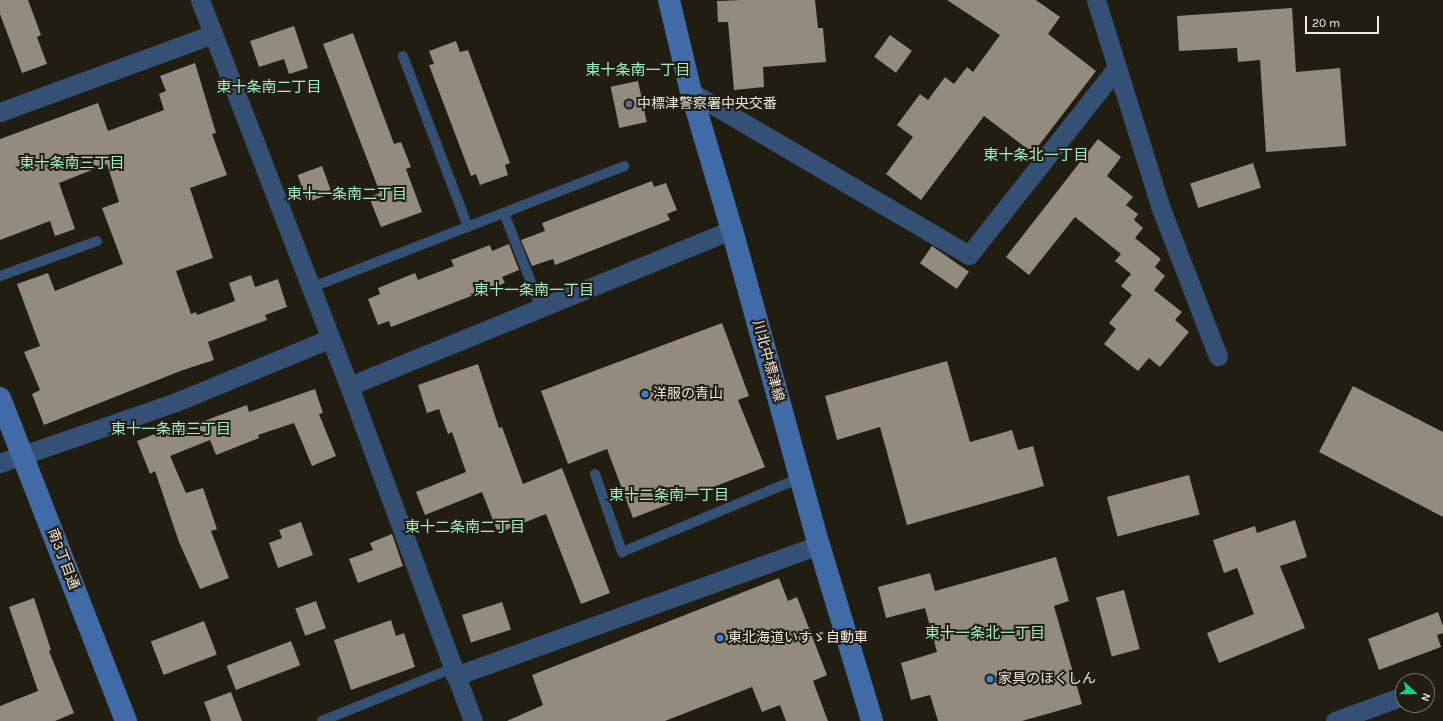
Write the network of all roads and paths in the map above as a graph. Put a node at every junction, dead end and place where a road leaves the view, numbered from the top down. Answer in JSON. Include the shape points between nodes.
{"nodes":[{"id":1,"x":200,"y":0,"type":"edge"},
{"id":2,"x":669,"y":0,"type":"edge"},
{"id":3,"x":1096,"y":0,"type":"edge"},
{"id":4,"x":213,"y":34,"type":"junction"},
{"id":5,"x":402,"y":56,"type":"dead end"},
{"id":6,"x":1116,"y":69,"type":"junction"},
{"id":7,"x":690,"y":92,"type":"junction"},
{"id":8,"x":0,"y":112,"type":"edge"},
{"id":9,"x":624,"y":166,"type":"dead end"},
{"id":10,"x":504,"y":213,"type":"junction"},
{"id":11,"x":468,"y":227,"type":"junction"},
{"id":12,"x":732,"y":230,"type":"junction"},
{"id":13,"x":97,"y":241,"type":"dead end"},
{"id":14,"x":0,"y":276,"type":"edge"},
{"id":15,"x":310,"y":288,"type":"junction"},
{"id":16,"x":541,"y":308,"type":"junction"},
{"id":17,"x":329,"y":339,"type":"junction"},
{"id":18,"x":1218,"y":356,"type":"dead end"},
{"id":19,"x":349,"y":386,"type":"junction"},
{"id":20,"x":0,"y":398,"type":"edge"},
{"id":21,"x":23,"y":455,"type":"junction"},
{"id":22,"x":0,"y":463,"type":"edge"},
{"id":23,"x":595,"y":474,"type":"dead end"},
{"id":24,"x":800,"y":478,"type":"junction"},
{"id":25,"x":819,"y":545,"type":"junction"},
{"id":26,"x":454,"y":672,"type":"junction"},
{"id":27,"x":1395,"y":699,"type":"edge"},
{"id":28,"x":126,"y":721,"type":"edge"},
{"id":29,"x":322,"y":721,"type":"edge"},
{"id":30,"x":473,"y":721,"type":"edge"},
{"id":31,"x":872,"y":721,"type":"edge"},
{"id":32,"x":1335,"y":721,"type":"edge"}],
"edges":[{"from":1,"to":4,"type":"street"},
{"from":2,"to":7,"type":"main road","name":"川北中標津線"},
{"from":3,"to":6,"type":"street"},
{"from":4,"to":8,"type":"street"},
{"from":4,"to":15,"type":"street"},
{"from":5,"to":11,"type":"lane"},
{"from":6,"to":7,"type":"street","via":[[969,255]]},
{"from":6,"to":18,"type":"street","via":[[1160,206]]},
{"from":7,"to":12,"type":"main road","name":"川北中標津線"},
{"from":9,"to":10,"type":"lane"},
{"from":10,"to":11,"type":"lane"},
{"from":10,"to":16,"type":"lane"},
{"from":11,"to":15,"type":"lane"},
{"from":12,"to":16,"type":"street"},
{"from":12,"to":24,"type":"main road","name":"川北中標津線"},
{"from":13,"to":14,"type":"lane"},
{"from":15,"to":17,"type":"street"},
{"from":16,"to":19,"type":"street"},
{"from":17,"to":19,"type":"street"},
{"from":17,"to":21,"type":"street","via":[[176,402]]},
{"from":19,"to":26,"type":"street"},
{"from":20,"to":21,"type":"main road","name":"南3丁目通"},
{"from":21,"to":22,"type":"street"},
{"from":21,"to":28,"type":"main road","name":"南3丁目通"},
{"from":23,"to":24,"type":"lane","via":[[622,552]]},
{"from":24,"to":25,"type":"main road","name":"川北中標津線"},
{"from":25,"to":26,"type":"street"},
{"from":25,"to":31,"type":"main road","name":"川北中標津線"},
{"from":26,"to":29,"type":"lane"},
{"from":26,"to":30,"type":"street"},
{"from":27,"to":32,"type":"street"}]}
